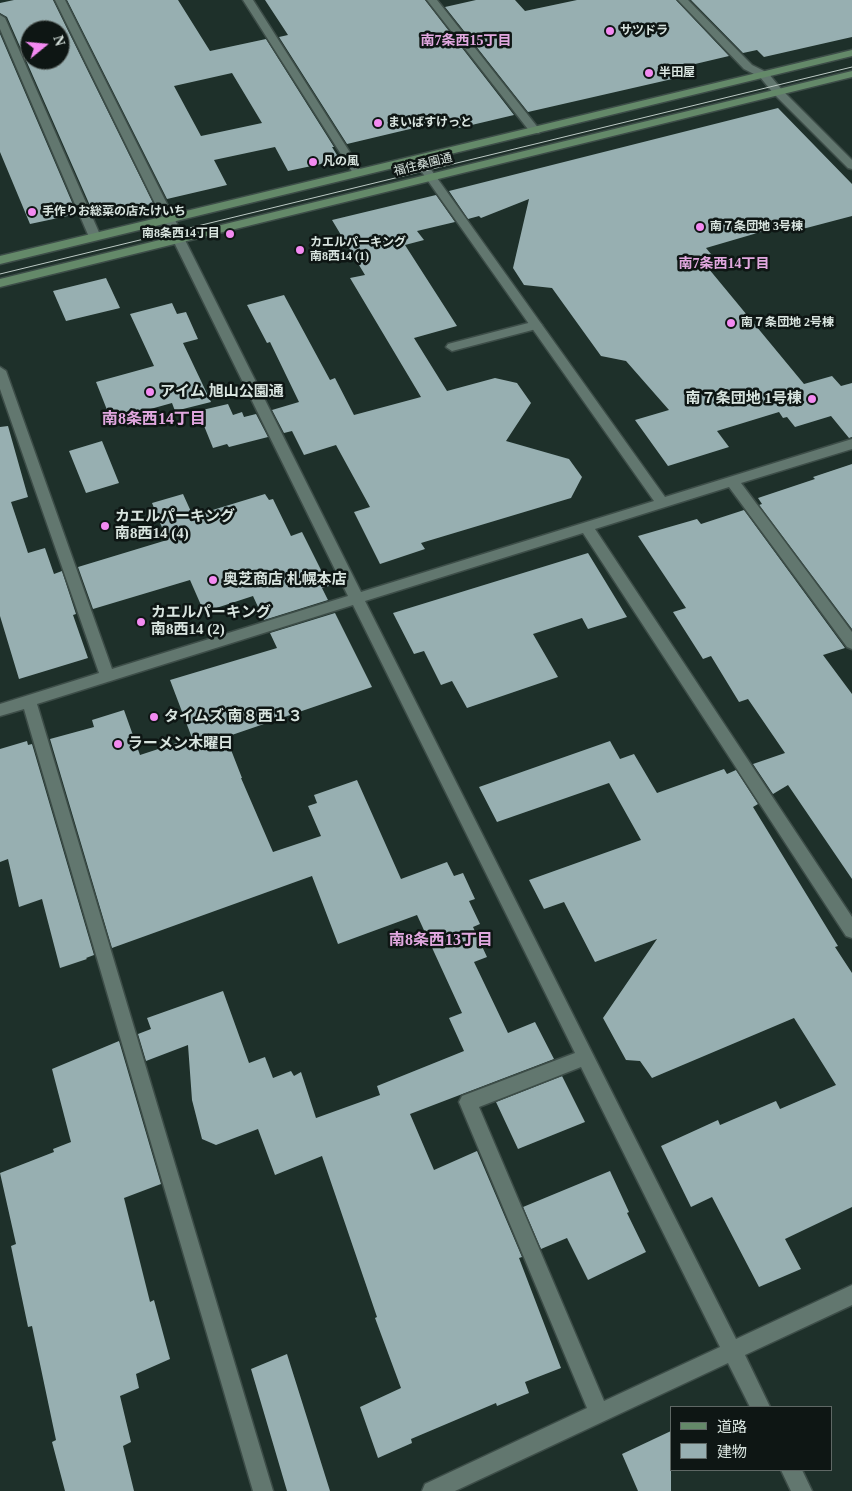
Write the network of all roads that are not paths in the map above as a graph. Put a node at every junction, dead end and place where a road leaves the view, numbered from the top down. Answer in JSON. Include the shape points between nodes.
{"nodes":[{"id":1,"x":60,"y":0,"type":"edge"},
{"id":2,"x":248,"y":0,"type":"edge"},
{"id":3,"x":432,"y":0,"type":"edge"},
{"id":4,"x":683,"y":0,"type":"edge"},
{"id":5,"x":0,"y":18,"type":"edge"},
{"id":6,"x":852,"y":53,"type":"edge"},
{"id":7,"x":852,"y":74,"type":"edge"},
{"id":8,"x":764,"y":75,"type":"junction"},
{"id":9,"x":778,"y":92,"type":"junction"},
{"id":10,"x":535,"y":131,"type":"junction"},
{"id":11,"x":418,"y":158,"type":"junction"},
{"id":12,"x":852,"y":166,"type":"edge"},
{"id":13,"x":358,"y":173,"type":"junction"},
{"id":14,"x":431,"y":177,"type":"junction"},
{"id":15,"x":170,"y":219,"type":"junction"},
{"id":16,"x":95,"y":237,"type":"junction"},
{"id":17,"x":178,"y":239,"type":"junction"},
{"id":18,"x":0,"y":260,"type":"edge"},
{"id":19,"x":0,"y":283,"type":"edge"},
{"id":20,"x":536,"y":325,"type":"junction"},
{"id":21,"x":452,"y":347,"type":"dead end"},
{"id":22,"x":0,"y":371,"type":"edge"},
{"id":23,"x":852,"y":444,"type":"edge"},
{"id":24,"x":732,"y":481,"type":"junction"},
{"id":25,"x":662,"y":503,"type":"junction"},
{"id":26,"x":586,"y":526,"type":"junction"},
{"id":27,"x":357,"y":598,"type":"junction"},
{"id":28,"x":852,"y":642,"type":"edge"},
{"id":29,"x":107,"y":676,"type":"junction"},
{"id":30,"x":29,"y":701,"type":"junction"},
{"id":31,"x":0,"y":710,"type":"edge"},
{"id":32,"x":852,"y":931,"type":"edge"},
{"id":33,"x":584,"y":1058,"type":"junction"},
{"id":34,"x":852,"y":1295,"type":"edge"},
{"id":35,"x":732,"y":1351,"type":"junction"},
{"id":36,"x":760,"y":1406,"type":"edge"},
{"id":37,"x":599,"y":1413,"type":"junction"},
{"id":38,"x":792,"y":1471,"type":"edge"},
{"id":39,"x":263,"y":1491,"type":"edge"},
{"id":40,"x":432,"y":1491,"type":"edge"},
{"id":41,"x":802,"y":1491,"type":"edge"}],
"edges":[{"from":1,"to":15,"type":"street"},
{"from":2,"to":13,"type":"street"},
{"from":3,"to":10,"type":"street"},
{"from":4,"to":8,"type":"street","via":[[748,67]]},
{"from":5,"to":16,"type":"street"},
{"from":6,"to":8,"type":"street","name":"福住桑園通"},
{"from":7,"to":9,"type":"street","name":"福住桑園通"},
{"from":8,"to":9,"type":"street"},
{"from":8,"to":10,"type":"street","name":"福住桑園通"},
{"from":9,"to":12,"type":"street"},
{"from":9,"to":14,"type":"street","name":"福住桑園通"},
{"from":10,"to":11,"type":"street","name":"福住桑園通"},
{"from":11,"to":13,"type":"street","name":"福住桑園通"},
{"from":11,"to":14,"type":"street"},
{"from":13,"to":15,"type":"street","name":"福住桑園通"},
{"from":14,"to":17,"type":"street","name":"福住桑園通"},
{"from":14,"to":20,"type":"street"},
{"from":15,"to":16,"type":"street","name":"福住桑園通"},
{"from":15,"to":17,"type":"street"},
{"from":16,"to":18,"type":"street","name":"福住桑園通"},
{"from":17,"to":19,"type":"street","name":"福住桑園通"},
{"from":17,"to":27,"type":"street"},
{"from":20,"to":21,"type":"street"},
{"from":20,"to":25,"type":"street"},
{"from":22,"to":29,"type":"street"},
{"from":23,"to":24,"type":"street"},
{"from":24,"to":25,"type":"street"},
{"from":24,"to":28,"type":"street"},
{"from":25,"to":26,"type":"street"},
{"from":26,"to":27,"type":"street"},
{"from":26,"to":32,"type":"street"},
{"from":27,"to":29,"type":"street"},
{"from":27,"to":33,"type":"street"},
{"from":29,"to":30,"type":"street"},
{"from":30,"to":31,"type":"street"},
{"from":30,"to":39,"type":"street"},
{"from":33,"to":35,"type":"street"},
{"from":33,"to":37,"type":"street","via":[[468,1102]]},
{"from":34,"to":35,"type":"street"},
{"from":35,"to":36,"type":"street"},
{"from":35,"to":37,"type":"street"},
{"from":37,"to":40,"type":"street"},
{"from":38,"to":41,"type":"street"}]}
